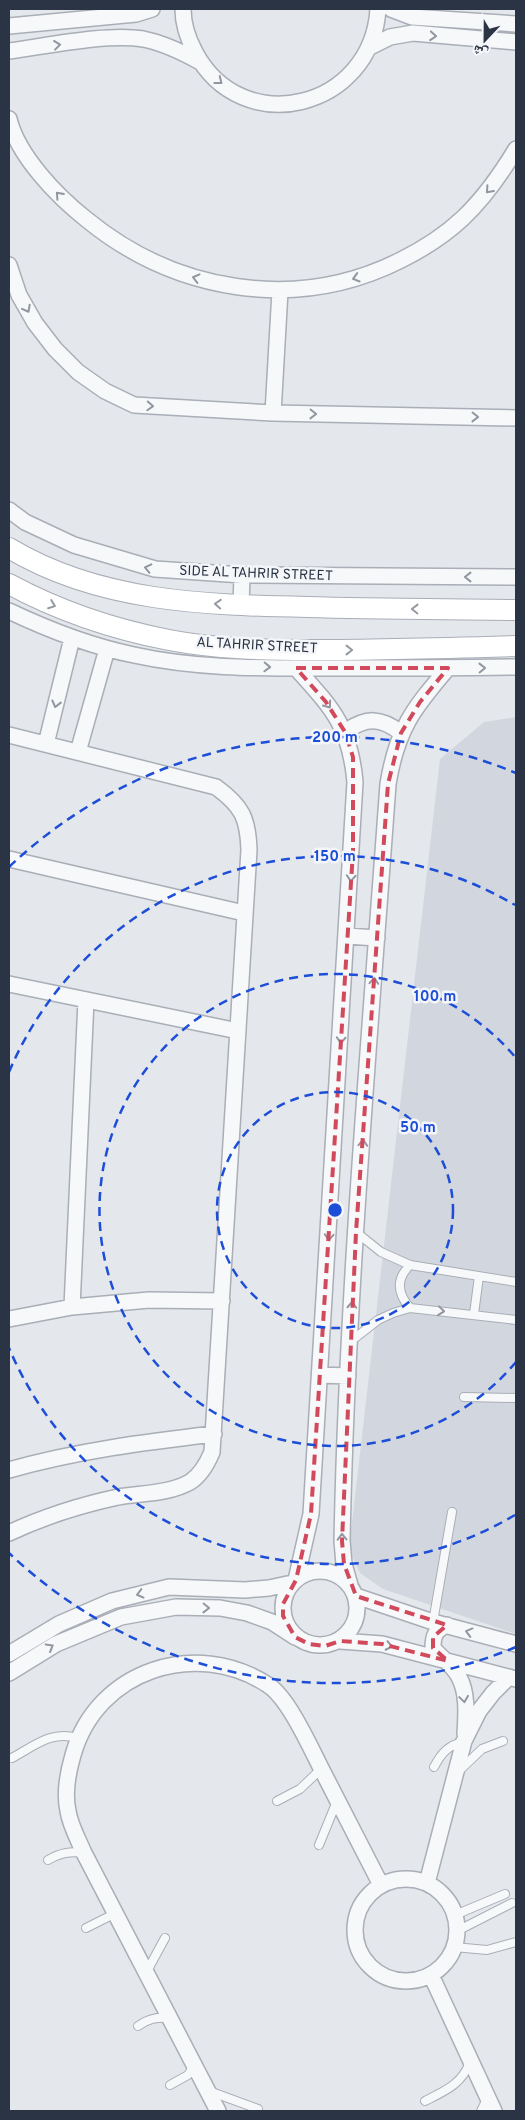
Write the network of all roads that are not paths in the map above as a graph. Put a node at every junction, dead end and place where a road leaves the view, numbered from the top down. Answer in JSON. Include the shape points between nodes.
{"nodes":[{"id":1,"x":152,"y":9,"type":"edge"},
{"id":2,"x":183,"y":9,"type":"edge"},
{"id":3,"x":378,"y":9,"type":"edge"},
{"id":4,"x":391,"y":9,"type":"edge"},
{"id":5,"x":412,"y":17,"type":"junction"},
{"id":6,"x":10,"y":22,"type":"edge"},
{"id":7,"x":516,"y":24,"type":"edge"},
{"id":8,"x":413,"y":33,"type":"junction"},
{"id":9,"x":516,"y":42,"type":"edge"},
{"id":10,"x":370,"y":47,"type":"junction"},
{"id":11,"x":9,"y":51,"type":"edge"},
{"id":12,"x":200,"y":62,"type":"junction"},
{"id":13,"x":10,"y":127,"type":"edge"},
{"id":14,"x":516,"y":149,"type":"edge"},
{"id":15,"x":9,"y":264,"type":"edge"},
{"id":16,"x":280,"y":291,"type":"junction"},
{"id":17,"x":273,"y":413,"type":"junction"},
{"id":18,"x":516,"y":418,"type":"edge"},
{"id":19,"x":9,"y":510,"type":"edge"},
{"id":20,"x":9,"y":548,"type":"edge"},
{"id":21,"x":242,"y":575,"type":"junction"},
{"id":22,"x":516,"y":577,"type":"edge"},
{"id":23,"x":9,"y":584,"type":"edge"},
{"id":24,"x":241,"y":606,"type":"junction"},
{"id":25,"x":516,"y":610,"type":"edge"},
{"id":26,"x":9,"y":611,"type":"edge"},
{"id":27,"x":72,"y":638,"type":"junction"},
{"id":28,"x":516,"y":646,"type":"edge"},
{"id":29,"x":107,"y":649,"type":"junction"},
{"id":30,"x":219,"y":656,"type":"junction"},
{"id":31,"x":516,"y":667,"type":"edge"},
{"id":32,"x":296,"y":668,"type":"junction"},
{"id":33,"x":448,"y":668,"type":"junction"},
{"id":34,"x":345,"y":732,"type":"junction"},
{"id":35,"x":401,"y":733,"type":"junction"},
{"id":36,"x":9,"y":736,"type":"edge"},
{"id":37,"x":46,"y":744,"type":"junction"},
{"id":38,"x":78,"y":752,"type":"junction"},
{"id":39,"x":9,"y":859,"type":"edge"},
{"id":40,"x":244,"y":913,"type":"junction"},
{"id":41,"x":346,"y":936,"type":"junction"},
{"id":42,"x":377,"y":938,"type":"junction"},
{"id":43,"x":9,"y":984,"type":"edge"},
{"id":44,"x":86,"y":1000,"type":"junction"},
{"id":45,"x":238,"y":1032,"type":"junction"},
{"id":46,"x":356,"y":1232,"type":"junction"},
{"id":47,"x":410,"y":1265,"type":"junction"},
{"id":48,"x":480,"y":1276,"type":"junction"},
{"id":49,"x":516,"y":1282,"type":"edge"},
{"id":50,"x":222,"y":1301,"type":"junction"},
{"id":51,"x":72,"y":1307,"type":"junction"},
{"id":52,"x":410,"y":1308,"type":"junction"},
{"id":53,"x":474,"y":1314,"type":"junction"},
{"id":54,"x":9,"y":1319,"type":"edge"},
{"id":55,"x":516,"y":1320,"type":"edge"},
{"id":56,"x":350,"y":1341,"type":"junction"},
{"id":57,"x":320,"y":1375,"type":"junction"},
{"id":58,"x":348,"y":1376,"type":"junction"},
{"id":59,"x":464,"y":1397,"type":"dead end"},
{"id":60,"x":516,"y":1398,"type":"edge"},
{"id":61,"x":214,"y":1434,"type":"junction"},
{"id":62,"x":9,"y":1470,"type":"edge"},
{"id":63,"x":452,"y":1512,"type":"dead end"},
{"id":64,"x":9,"y":1533,"type":"edge"},
{"id":65,"x":294,"y":1582,"type":"junction"},
{"id":66,"x":353,"y":1591,"type":"junction"},
{"id":67,"x":440,"y":1624,"type":"junction"},
{"id":68,"x":295,"y":1637,"type":"junction"},
{"id":69,"x":340,"y":1641,"type":"junction"},
{"id":70,"x":516,"y":1644,"type":"edge"},
{"id":71,"x":9,"y":1654,"type":"edge"},
{"id":72,"x":448,"y":1661,"type":"junction"},
{"id":73,"x":9,"y":1672,"type":"edge"},
{"id":74,"x":512,"y":1678,"type":"edge"},
{"id":75,"x":77,"y":1738,"type":"junction"},
{"id":76,"x":464,"y":1741,"type":"junction"},
{"id":77,"x":503,"y":1741,"type":"dead end"},
{"id":78,"x":12,"y":1758,"type":"dead end"},
{"id":79,"x":434,"y":1767,"type":"dead end"},
{"id":80,"x":321,"y":1769,"type":"junction"},
{"id":81,"x":454,"y":1775,"type":"junction"},
{"id":82,"x":277,"y":1801,"type":"dead end"},
{"id":83,"x":337,"y":1801,"type":"junction"},
{"id":84,"x":319,"y":1845,"type":"dead end"},
{"id":85,"x":84,"y":1853,"type":"junction"},
{"id":86,"x":48,"y":1860,"type":"dead end"},
{"id":87,"x":427,"y":1883,"type":"junction"},
{"id":88,"x":381,"y":1885,"type":"junction"},
{"id":89,"x":505,"y":1894,"type":"dead end"},
{"id":90,"x":512,"y":1903,"type":"dead end"},
{"id":91,"x":116,"y":1913,"type":"junction"},
{"id":92,"x":455,"y":1915,"type":"junction"},
{"id":93,"x":86,"y":1928,"type":"dead end"},
{"id":94,"x":457,"y":1931,"type":"junction"},
{"id":95,"x":165,"y":1938,"type":"dead end"},
{"id":96,"x":516,"y":1942,"type":"edge"},
{"id":97,"x":454,"y":1947,"type":"junction"},
{"id":98,"x":146,"y":1973,"type":"junction"},
{"id":99,"x":430,"y":1975,"type":"junction"},
{"id":100,"x":169,"y":2018,"type":"junction"},
{"id":101,"x":138,"y":2026,"type":"dead end"},
{"id":102,"x":470,"y":2060,"type":"junction"},
{"id":103,"x":194,"y":2066,"type":"junction"},
{"id":104,"x":170,"y":2085,"type":"dead end"},
{"id":105,"x":207,"y":2090,"type":"junction"},
{"id":106,"x":487,"y":2097,"type":"junction"},
{"id":107,"x":425,"y":2100,"type":"dead end"},
{"id":108,"x":258,"y":2109,"type":"dead end"},
{"id":109,"x":218,"y":2111,"type":"edge"},
{"id":110,"x":481,"y":2111,"type":"edge"},
{"id":111,"x":494,"y":2111,"type":"edge"}],
"edges":[{"from":1,"to":6,"type":"street","via":[[136,14]]},
{"from":2,"to":12,"type":"street","via":[[189,41]]},
{"from":3,"to":10,"type":"street"},
{"from":4,"to":5,"type":"street"},
{"from":5,"to":7,"type":"street"},
{"from":5,"to":8,"type":"street","via":[[407,25]]},
{"from":8,"to":9,"type":"street","one_way":true},
{"from":8,"to":10,"type":"street","via":[[390,37]]},
{"from":12,"to":10,"type":"street","one_way":true,"via":[[212,76],[240,95],[274,104],[291,103],[338,86],[351,75]]},
{"from":11,"to":12,"type":"street","one_way":true,"via":[[111,38],[143,39],[173,47]]},
{"from":16,"to":13,"type":"street","one_way":true,"via":[[234,287],[188,276],[145,259],[105,235],[68,205],[37,170]]},
{"from":14,"to":16,"type":"street","one_way":true,"via":[[496,182],[462,219],[423,249],[378,272],[330,286]]},
{"from":15,"to":17,"type":"street","one_way":true,"via":[[19,294],[35,323],[78,372],[105,391],[134,405]]},
{"from":16,"to":17,"type":"street"},
{"from":17,"to":18,"type":"street","one_way":true},
{"from":21,"to":19,"type":"street","name":"SIDE AL TAHRIR STREET","one_way":true,"via":[[180,572],[134,564],[74,545],[25,522]]},
{"from":24,"to":20,"type":"street","one_way":true,"via":[[156,599],[100,586]]},
{"from":22,"to":21,"type":"street","name":"SIDE AL TAHRIR STREET","one_way":true},
{"from":21,"to":24,"type":"street"},
{"from":23,"to":30,"type":"street","name":"AL TAHRIR STREET","one_way":true,"via":[[42,601],[118,628]]},
{"from":25,"to":24,"type":"street","one_way":true},
{"from":26,"to":27,"type":"street"},
{"from":27,"to":29,"type":"street"},
{"from":27,"to":37,"type":"street","one_way":true},
{"from":30,"to":28,"type":"street","name":"AL TAHRIR STREET","one_way":true,"via":[[272,650]]},
{"from":29,"to":30,"type":"street","via":[[162,660]]},
{"from":29,"to":38,"type":"street"},
{"from":30,"to":32,"type":"street","one_way":true},
{"from":33,"to":31,"type":"street","one_way":true},
{"from":32,"to":33,"type":"street"},
{"from":32,"to":34,"type":"street","one_way":true,"via":[[326,702]]},
{"from":33,"to":35,"type":"street","via":[[420,702]]},
{"from":34,"to":35,"type":"street","via":[[367,721],[385,723]]},
{"from":34,"to":41,"type":"street","one_way":true,"via":[[356,782]]},
{"from":35,"to":42,"type":"street","via":[[388,784]]},
{"from":36,"to":37,"type":"street"},
{"from":37,"to":38,"type":"street"},
{"from":38,"to":40,"type":"street","via":[[216,787],[234,800],[245,818],[249,838]]},
{"from":39,"to":40,"type":"street"},
{"from":40,"to":45,"type":"street"},
{"from":41,"to":42,"type":"street"},
{"from":41,"to":57,"type":"street","one_way":true},
{"from":46,"to":42,"type":"street","one_way":true},
{"from":43,"to":44,"type":"street"},
{"from":44,"to":45,"type":"street"},
{"from":44,"to":51,"type":"street"},
{"from":45,"to":50,"type":"street"},
{"from":46,"to":47,"type":"lane","via":[[381,1252]]},
{"from":56,"to":46,"type":"street","one_way":true},
{"from":47,"to":48,"type":"lane"},
{"from":47,"to":52,"type":"lane","via":[[400,1281],[403,1300]]},
{"from":48,"to":49,"type":"lane"},
{"from":48,"to":53,"type":"lane"},
{"from":50,"to":51,"type":"street","via":[[149,1300]]},
{"from":50,"to":61,"type":"street"},
{"from":51,"to":54,"type":"street"},
{"from":52,"to":53,"type":"lane","one_way":true},
{"from":52,"to":56,"type":"lane","via":[[378,1320]]},
{"from":53,"to":55,"type":"lane"},
{"from":56,"to":58,"type":"street"},
{"from":57,"to":58,"type":"street"},
{"from":57,"to":65,"type":"street","via":[[311,1514]]},
{"from":66,"to":58,"type":"street","one_way":true,"via":[[344,1564],[342,1541]]},
{"from":59,"to":60,"type":"lane"},
{"from":61,"to":62,"type":"street","via":[[90,1451]]},
{"from":61,"to":64,"type":"street","via":[[212,1452],[204,1469],[190,1482],[173,1489],[117,1498],[63,1512]]},
{"from":63,"to":67,"type":"lane"},
{"from":65,"to":66,"type":"street","via":[[306,1574],[330,1572],[341,1577]]},
{"from":65,"to":68,"type":"street","via":[[286,1593],[283,1616]]},
{"from":65,"to":71,"type":"street","one_way":true,"via":[[245,1590],[169,1587],[122,1599],[59,1624]]},
{"from":66,"to":67,"type":"street"},
{"from":66,"to":69,"type":"street","via":[[358,1613],[352,1629]]},
{"from":70,"to":67,"type":"street","one_way":true},
{"from":67,"to":72,"type":"street","via":[[433,1637],[433,1648]]},
{"from":68,"to":69,"type":"street","via":[[309,1644],[325,1646]]},
{"from":73,"to":68,"type":"street","one_way":true,"via":[[56,1644],[121,1618],[176,1607],[247,1612],[272,1622]]},
{"from":69,"to":72,"type":"street","one_way":true,"via":[[382,1644]]},
{"from":72,"to":74,"type":"street"},
{"from":72,"to":76,"type":"street","one_way":true,"via":[[459,1677],[464,1693]]},
{"from":74,"to":76,"type":"street","via":[[492,1693]]},
{"from":75,"to":78,"type":"lane","via":[[55,1735]]},
{"from":75,"to":80,"type":"street","via":[[94,1710],[118,1688],[146,1672],[178,1664],[211,1664],[243,1672],[270,1686],[293,1713]]},
{"from":75,"to":85,"type":"street","via":[[68,1770],[67,1810]]},
{"from":76,"to":79,"type":"lane","via":[[445,1750]]},
{"from":76,"to":81,"type":"street"},
{"from":77,"to":81,"type":"lane","via":[[482,1749]]},
{"from":80,"to":82,"type":"lane","via":[[300,1789]]},
{"from":80,"to":83,"type":"street"},
{"from":81,"to":87,"type":"street"},
{"from":83,"to":84,"type":"lane"},
{"from":83,"to":88,"type":"street"},
{"from":85,"to":86,"type":"lane","via":[[59,1854]]},
{"from":85,"to":91,"type":"street"},
{"from":87,"to":88,"type":"street","via":[[404,1879]]},
{"from":87,"to":92,"type":"street","via":[[444,1896]]},
{"from":88,"to":99,"type":"street","via":[[359,1908],[355,1924],[361,1954],[384,1976],[415,1980]]},
{"from":89,"to":92,"type":"lane"},
{"from":90,"to":94,"type":"lane"},
{"from":91,"to":93,"type":"lane"},
{"from":91,"to":98,"type":"street"},
{"from":92,"to":94,"type":"street"},
{"from":94,"to":97,"type":"street"},
{"from":95,"to":98,"type":"lane"},
{"from":96,"to":97,"type":"lane","via":[[487,1950]]},
{"from":97,"to":99,"type":"street","via":[[445,1963]]},
{"from":98,"to":100,"type":"street"},
{"from":99,"to":102,"type":"street"},
{"from":100,"to":101,"type":"lane","via":[[158,2017]]},
{"from":100,"to":103,"type":"street"},
{"from":102,"to":106,"type":"street"},
{"from":102,"to":107,"type":"lane","via":[[458,2082]]},
{"from":103,"to":104,"type":"lane","via":[[188,2075]]},
{"from":103,"to":105,"type":"street"},
{"from":105,"to":108,"type":"lane"},
{"from":105,"to":109,"type":"street"},
{"from":106,"to":110,"type":"lane"},
{"from":106,"to":111,"type":"street"}]}
